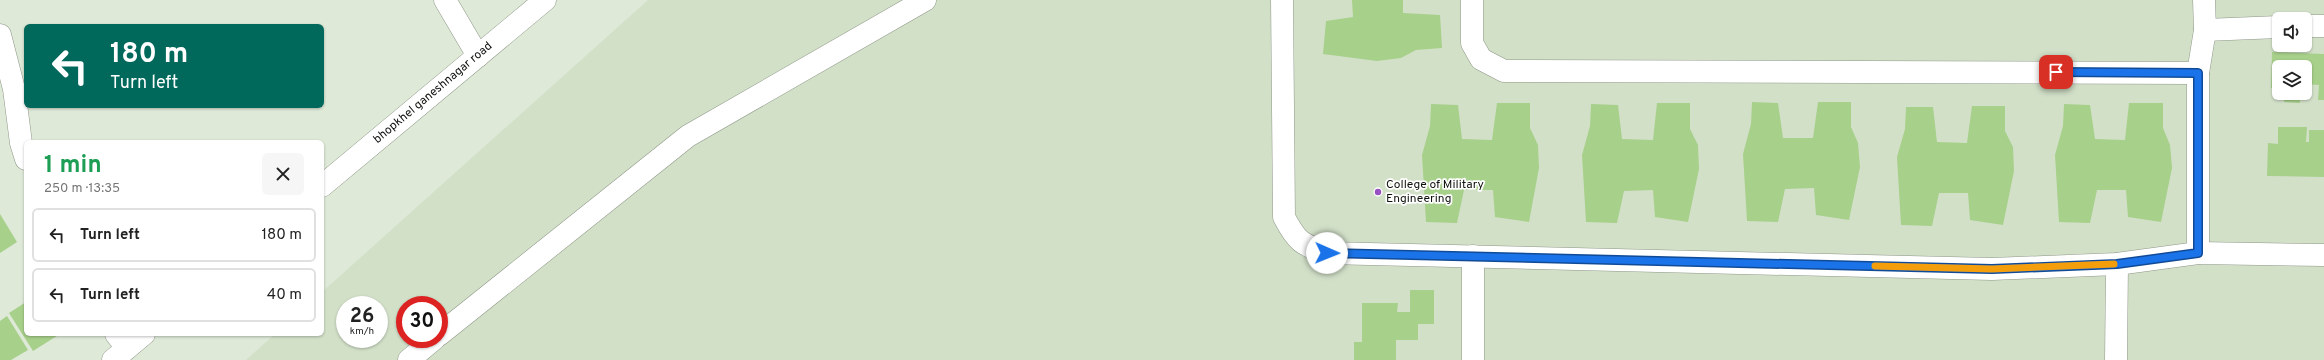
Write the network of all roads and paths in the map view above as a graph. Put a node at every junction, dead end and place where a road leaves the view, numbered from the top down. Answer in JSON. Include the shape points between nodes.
{"nodes":[{"id":1,"x":445,"y":0,"type":"edge"},
{"id":2,"x":545,"y":0,"type":"edge"},
{"id":3,"x":924,"y":0,"type":"edge"},
{"id":4,"x":1282,"y":0,"type":"edge"},
{"id":5,"x":1472,"y":0,"type":"edge"},
{"id":6,"x":2204,"y":0,"type":"edge"},
{"id":7,"x":2312,"y":26,"type":"edge"},
{"id":8,"x":2324,"y":26,"type":"edge"},
{"id":9,"x":2272,"y":27,"type":"edge"},
{"id":10,"x":2205,"y":30,"type":"junction"},
{"id":11,"x":0,"y":35,"type":"edge"},
{"id":12,"x":478,"y":56,"type":"junction"},
{"id":13,"x":2198,"y":73,"type":"junction"},
{"id":14,"x":24,"y":153,"type":"edge"},
{"id":15,"x":324,"y":184,"type":"edge"},
{"id":16,"x":2198,"y":253,"type":"junction"},
{"id":17,"x":2324,"y":255,"type":"edge"},
{"id":18,"x":1473,"y":256,"type":"junction"},
{"id":19,"x":2117,"y":264,"type":"junction"},
{"id":20,"x":448,"y":328,"type":"edge"},
{"id":21,"x":140,"y":336,"type":"edge"},
{"id":22,"x":119,"y":347,"type":"edge"},
{"id":23,"x":423,"y":348,"type":"edge"},
{"id":24,"x":409,"y":360,"type":"edge"},
{"id":25,"x":1473,"y":360,"type":"edge"},
{"id":26,"x":2116,"y":360,"type":"edge"}],
"edges":[{"from":1,"to":12,"type":"street"},
{"from":2,"to":12,"type":"street","name":"bhopkhel ganeshnagar road"},
{"from":3,"to":20,"type":"street","via":[[688,136]]},
{"from":4,"to":18,"type":"street","via":[[1284,217],[1292,233],[1303,245],[1327,253]]},
{"from":5,"to":13,"type":"street","via":[[1472,43],[1481,59],[1504,71]]},
{"from":6,"to":10,"type":"street"},
{"from":7,"to":8,"type":"street"},
{"from":9,"to":10,"type":"street"},
{"from":10,"to":13,"type":"street"},
{"from":11,"to":14,"type":"street","via":[[14,89]]},
{"from":12,"to":15,"type":"street","name":"bhopkhel ganeshnagar road"},
{"from":13,"to":16,"type":"street"},
{"from":16,"to":17,"type":"street"},
{"from":16,"to":19,"type":"street"},
{"from":18,"to":19,"type":"street","via":[[1992,269]]},
{"from":18,"to":25,"type":"street"},
{"from":19,"to":26,"type":"street"},
{"from":21,"to":22,"type":"street"},
{"from":23,"to":24,"type":"street"}]}
